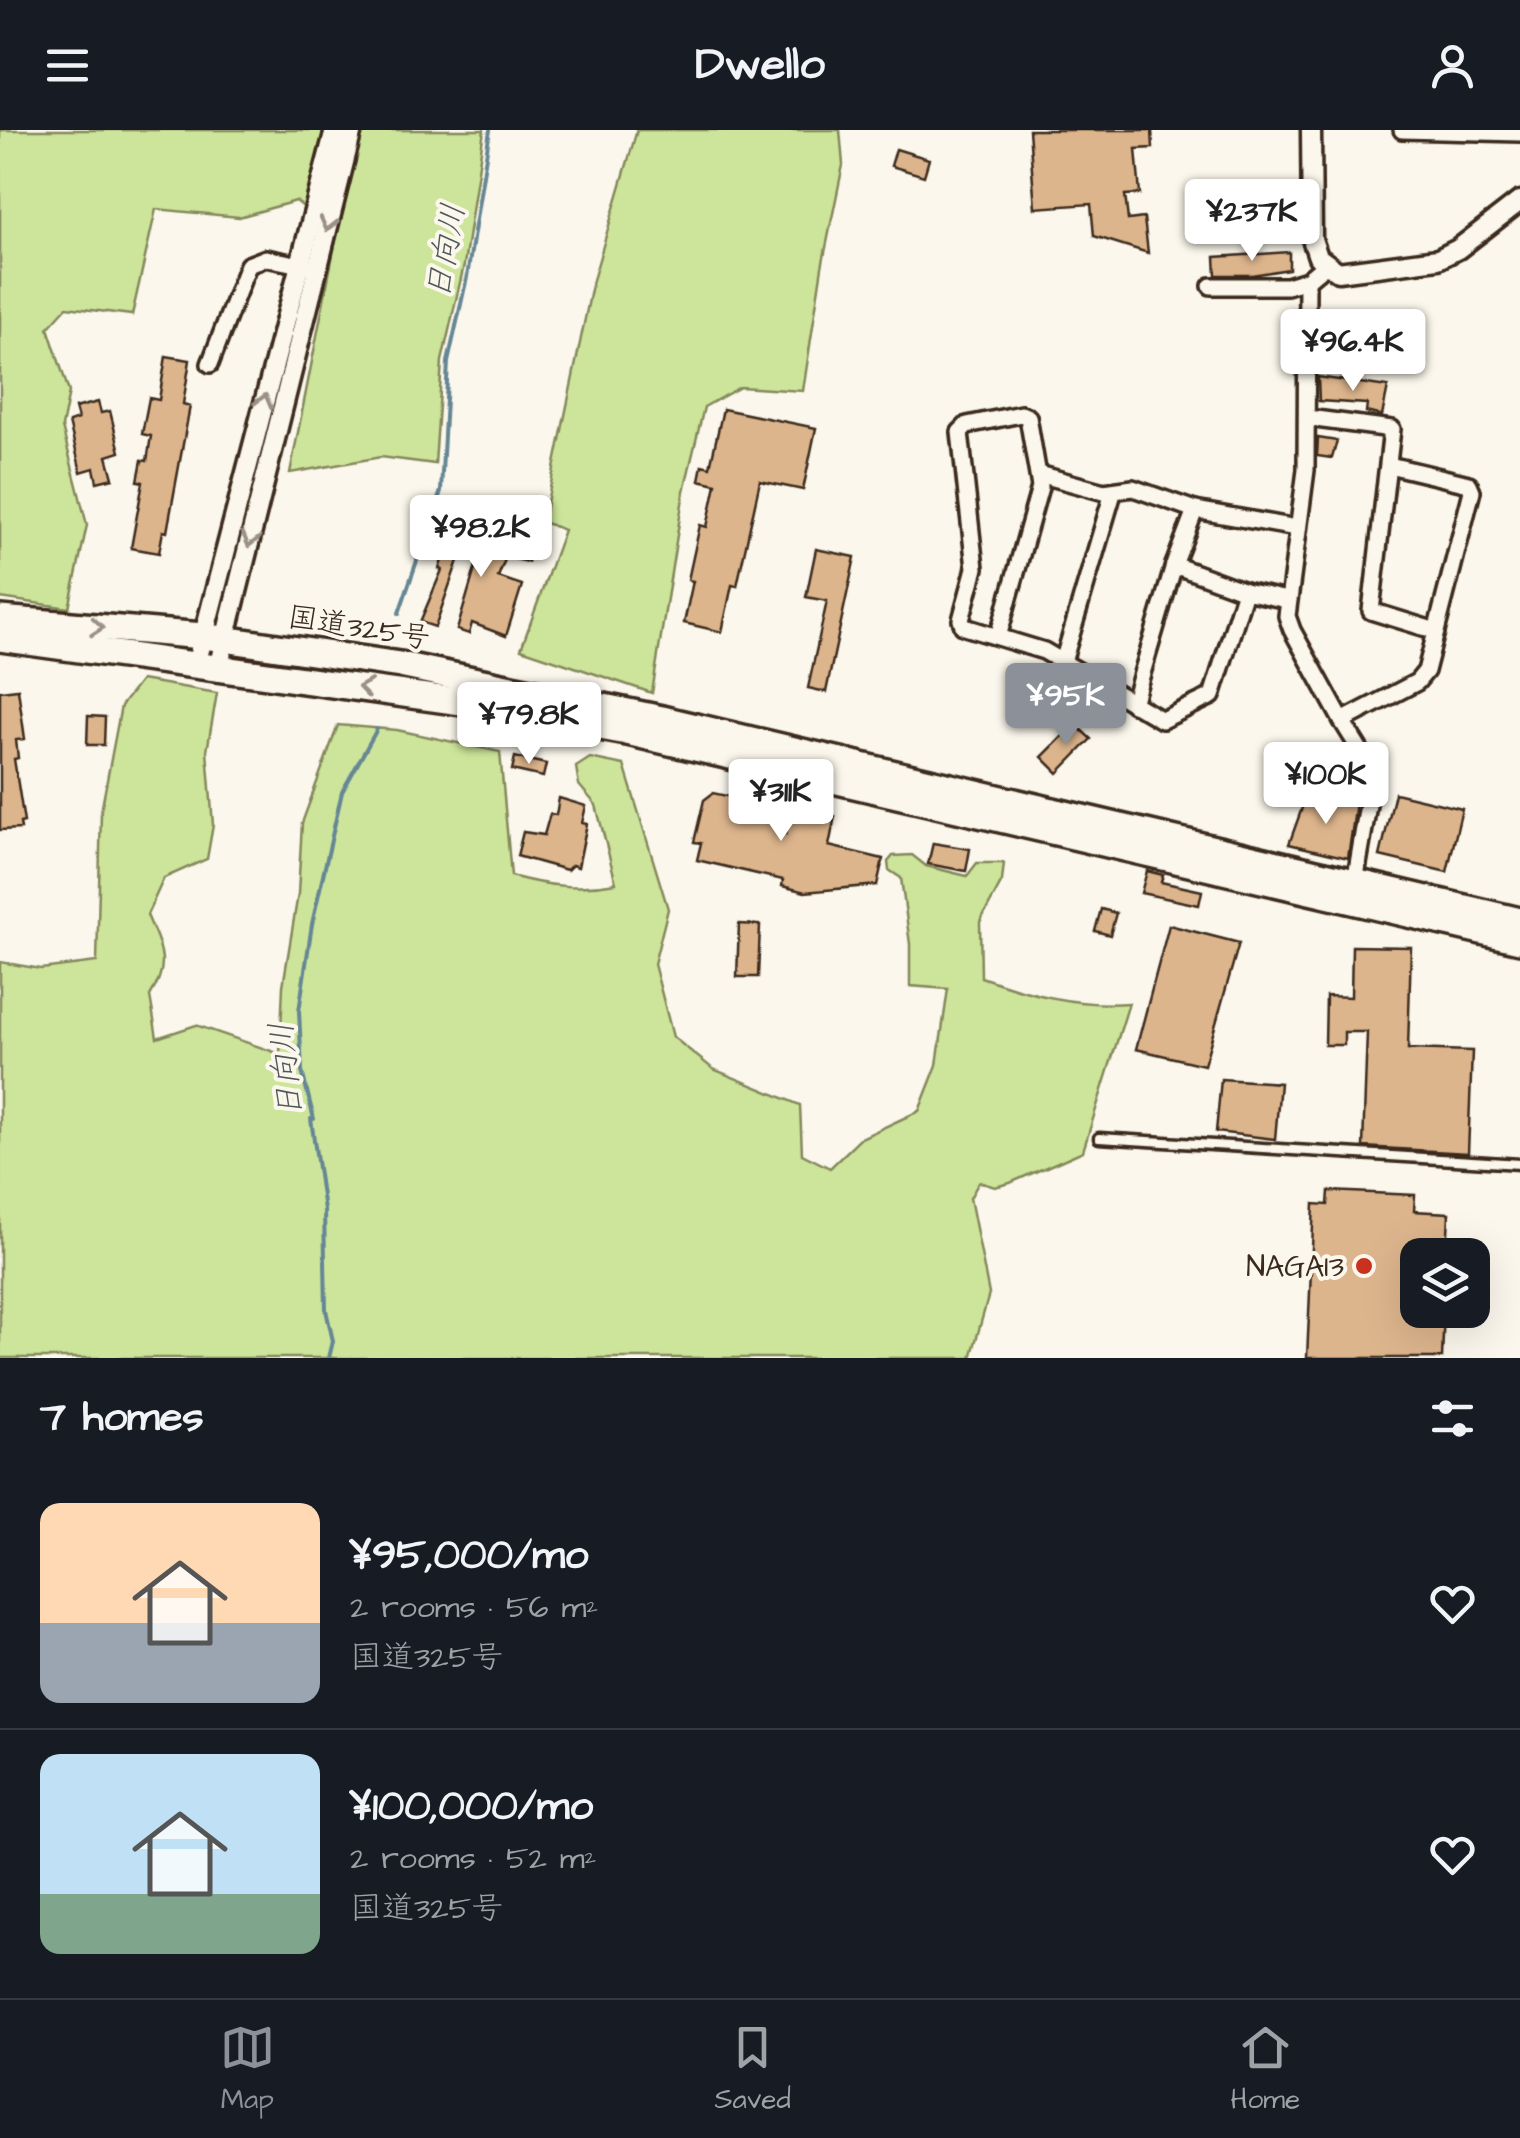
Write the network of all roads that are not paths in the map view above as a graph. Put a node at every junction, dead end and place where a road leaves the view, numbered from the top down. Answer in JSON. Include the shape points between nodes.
{"nodes":[{"id":1,"x":335,"y":130,"type":"edge"},
{"id":2,"x":352,"y":130,"type":"edge"},
{"id":3,"x":1311,"y":130,"type":"edge"},
{"id":4,"x":1402,"y":130,"type":"edge"},
{"id":5,"x":1454,"y":131,"type":"edge"},
{"id":6,"x":1520,"y":133,"type":"edge"},
{"id":7,"x":1520,"y":200,"type":"edge"},
{"id":8,"x":1325,"y":265,"type":"junction"},
{"id":9,"x":308,"y":267,"type":"junction"},
{"id":10,"x":1306,"y":280,"type":"junction"},
{"id":11,"x":1212,"y":286,"type":"dead end"},
{"id":12,"x":210,"y":364,"type":"dead end"},
{"id":13,"x":1308,"y":418,"type":"junction"},
{"id":14,"x":1388,"y":465,"type":"junction"},
{"id":15,"x":1039,"y":474,"type":"junction"},
{"id":16,"x":1113,"y":493,"type":"junction"},
{"id":17,"x":1195,"y":510,"type":"junction"},
{"id":18,"x":1298,"y":528,"type":"junction"},
{"id":19,"x":1174,"y":565,"type":"junction"},
{"id":20,"x":1245,"y":590,"type":"junction"},
{"id":21,"x":1288,"y":600,"type":"junction"},
{"id":22,"x":0,"y":619,"type":"edge"},
{"id":23,"x":1436,"y":631,"type":"junction"},
{"id":24,"x":213,"y":637,"type":"junction"},
{"id":25,"x":998,"y":637,"type":"junction"},
{"id":26,"x":0,"y":638,"type":"edge"},
{"id":27,"x":1064,"y":662,"type":"junction"},
{"id":28,"x":207,"y":666,"type":"junction"},
{"id":29,"x":1134,"y":704,"type":"junction"},
{"id":30,"x":1342,"y":721,"type":"junction"},
{"id":31,"x":1353,"y":892,"type":"junction"},
{"id":32,"x":1520,"y":921,"type":"edge"},
{"id":33,"x":1520,"y":940,"type":"edge"},
{"id":34,"x":1099,"y":1138,"type":"dead end"},
{"id":35,"x":1520,"y":1164,"type":"edge"}],
"edges":[{"from":1,"to":9,"type":"street"},
{"from":2,"to":9,"type":"street","one_way":true},
{"from":3,"to":8,"type":"street","via":[[1312,239]]},
{"from":4,"to":5,"type":"street"},
{"from":5,"to":6,"type":"street"},
{"from":7,"to":8,"type":"street","via":[[1438,260],[1338,272]]},
{"from":8,"to":10,"type":"street"},
{"from":9,"to":12,"type":"street","via":[[266,258],[248,265]]},
{"from":9,"to":24,"type":"street"},
{"from":10,"to":11,"type":"street"},
{"from":10,"to":13,"type":"street"},
{"from":13,"to":14,"type":"street","via":[[1388,427]]},
{"from":13,"to":18,"type":"street"},
{"from":14,"to":23,"type":"street","via":[[1371,611]]},
{"from":14,"to":23,"type":"street","via":[[1472,487]]},
{"from":15,"to":16,"type":"street"},
{"from":15,"to":25,"type":"street","via":[[1040,491]]},
{"from":15,"to":25,"type":"street","via":[[1025,414],[962,427],[975,568],[961,623]]},
{"from":16,"to":17,"type":"street","via":[[1133,488]]},
{"from":16,"to":27,"type":"street"},
{"from":17,"to":18,"type":"street"},
{"from":17,"to":19,"type":"street"},
{"from":18,"to":21,"type":"street"},
{"from":19,"to":20,"type":"street"},
{"from":19,"to":29,"type":"street"},
{"from":20,"to":21,"type":"street"},
{"from":20,"to":29,"type":"street","via":[[1212,696],[1162,720]]},
{"from":21,"to":30,"type":"street","via":[[1292,630]]},
{"from":22,"to":24,"type":"highway","name":"国道325号","one_way":true},
{"from":23,"to":30,"type":"street","via":[[1422,677]]},
{"from":24,"to":28,"type":"street"},
{"from":24,"to":31,"type":"highway","name":"国道325号","via":[[400,665],[662,719]]},
{"from":25,"to":27,"type":"street"},
{"from":26,"to":28,"type":"highway","name":"国道325号"},
{"from":27,"to":29,"type":"street"},
{"from":31,"to":28,"type":"highway","name":"国道325号","one_way":true,"via":[[628,732]]},
{"from":30,"to":31,"type":"street","via":[[1372,781]]},
{"from":31,"to":32,"type":"highway","name":"国道325号"},
{"from":31,"to":33,"type":"highway","name":"国道325号"},
{"from":34,"to":35,"type":"lane"}]}
